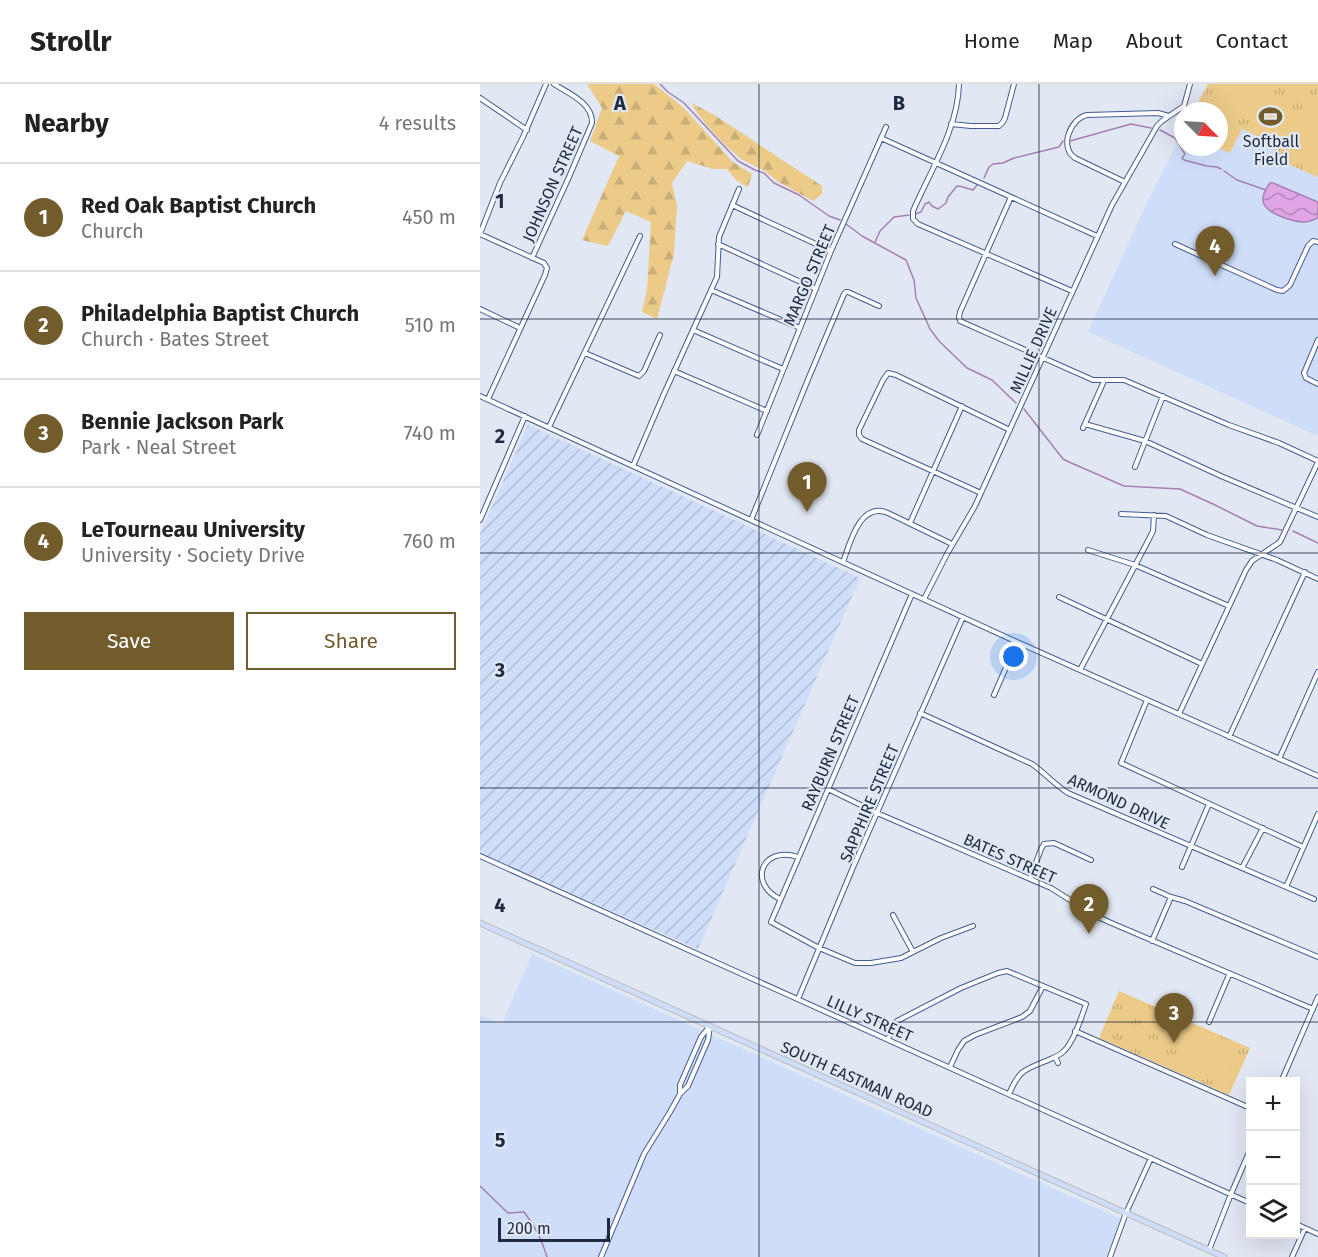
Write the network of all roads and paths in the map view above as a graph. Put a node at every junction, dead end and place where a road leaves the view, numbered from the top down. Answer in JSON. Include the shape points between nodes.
{"nodes":[{"id":1,"x":546,"y":84,"type":"edge"},
{"id":2,"x":554,"y":84,"type":"edge"},
{"id":3,"x":959,"y":84,"type":"edge"},
{"id":4,"x":1014,"y":84,"type":"edge"},
{"id":5,"x":1190,"y":84,"type":"edge"},
{"id":6,"x":480,"y":98,"type":"edge"},
{"id":7,"x":1169,"y":116,"type":"junction"},
{"id":8,"x":951,"y":124,"type":"junction"},
{"id":9,"x":886,"y":127,"type":"dead end"},
{"id":10,"x":527,"y":130,"type":"junction"},
{"id":11,"x":881,"y":138,"type":"junction"},
{"id":12,"x":935,"y":163,"type":"junction"},
{"id":13,"x":1125,"y":182,"type":"junction"},
{"id":14,"x":739,"y":189,"type":"dead end"},
{"id":15,"x":1011,"y":197,"type":"junction"},
{"id":16,"x":732,"y":205,"type":"junction"},
{"id":17,"x":480,"y":234,"type":"edge"},
{"id":18,"x":640,"y":236,"type":"dead end"},
{"id":19,"x":1097,"y":236,"type":"junction"},
{"id":20,"x":1318,"y":242,"type":"edge"},
{"id":21,"x":718,"y":244,"type":"junction"},
{"id":22,"x":1175,"y":244,"type":"dead end"},
{"id":23,"x":831,"y":251,"type":"junction"},
{"id":24,"x":986,"y":253,"type":"junction"},
{"id":25,"x":532,"y":258,"type":"junction"},
{"id":26,"x":816,"y":289,"type":"junction"},
{"id":27,"x":711,"y":290,"type":"junction"},
{"id":28,"x":1072,"y":291,"type":"junction"},
{"id":29,"x":879,"y":306,"type":"dead end"},
{"id":30,"x":480,"y":309,"type":"edge"},
{"id":31,"x":520,"y":328,"type":"junction"},
{"id":32,"x":800,"y":328,"type":"junction"},
{"id":33,"x":693,"y":330,"type":"junction"},
{"id":34,"x":660,"y":335,"type":"dead end"},
{"id":35,"x":1318,"y":340,"type":"edge"},
{"id":36,"x":585,"y":353,"type":"junction"},
{"id":37,"x":1042,"y":358,"type":"junction"},
{"id":38,"x":783,"y":369,"type":"junction"},
{"id":39,"x":674,"y":371,"type":"junction"},
{"id":40,"x":1104,"y":381,"type":"junction"},
{"id":41,"x":1318,"y":384,"type":"edge"},
{"id":42,"x":480,"y":396,"type":"edge"},
{"id":43,"x":1162,"y":396,"type":"junction"},
{"id":44,"x":488,"y":399,"type":"junction"},
{"id":45,"x":962,"y":406,"type":"junction"},
{"id":46,"x":767,"y":411,"type":"junction"},
{"id":47,"x":525,"y":416,"type":"junction"},
{"id":48,"x":549,"y":428,"type":"junction"},
{"id":49,"x":1010,"y":430,"type":"junction"},
{"id":50,"x":757,"y":435,"type":"dead end"},
{"id":51,"x":1145,"y":441,"type":"junction"},
{"id":52,"x":1318,"y":461,"type":"edge"},
{"id":53,"x":633,"y":466,"type":"junction"},
{"id":54,"x":1135,"y":467,"type":"dead end"},
{"id":55,"x":933,"y":471,"type":"junction"},
{"id":56,"x":981,"y":493,"type":"junction"},
{"id":57,"x":1296,"y":508,"type":"junction"},
{"id":58,"x":1121,"y":514,"type":"dead end"},
{"id":59,"x":1154,"y":515,"type":"junction"},
{"id":60,"x":1318,"y":517,"type":"edge"},
{"id":61,"x":480,"y":520,"type":"edge"},
{"id":62,"x":751,"y":520,"type":"junction"},
{"id":63,"x":910,"y":523,"type":"junction"},
{"id":64,"x":952,"y":544,"type":"junction"},
{"id":65,"x":1088,"y":550,"type":"dead end"},
{"id":66,"x":1260,"y":554,"type":"junction"},
{"id":67,"x":843,"y":562,"type":"junction"},
{"id":68,"x":1136,"y":565,"type":"junction"},
{"id":69,"x":1305,"y":572,"type":"junction"},
{"id":70,"x":1318,"y":579,"type":"edge"},
{"id":71,"x":912,"y":594,"type":"junction"},
{"id":72,"x":1059,"y":597,"type":"dead end"},
{"id":73,"x":924,"y":600,"type":"junction"},
{"id":74,"x":1228,"y":606,"type":"junction"},
{"id":75,"x":963,"y":617,"type":"junction"},
{"id":76,"x":1107,"y":619,"type":"junction"},
{"id":77,"x":1017,"y":642,"type":"junction"},
{"id":78,"x":1202,"y":663,"type":"junction"},
{"id":79,"x":1080,"y":670,"type":"junction"},
{"id":80,"x":1318,"y":672,"type":"edge"},
{"id":81,"x":994,"y":695,"type":"dead end"},
{"id":82,"x":1147,"y":700,"type":"junction"},
{"id":83,"x":920,"y":713,"type":"junction"},
{"id":84,"x":1179,"y":714,"type":"junction"},
{"id":85,"x":1229,"y":737,"type":"junction"},
{"id":86,"x":1279,"y":759,"type":"junction"},
{"id":87,"x":1318,"y":776,"type":"edge"},
{"id":88,"x":828,"y":789,"type":"junction"},
{"id":89,"x":1209,"y":804,"type":"junction"},
{"id":90,"x":877,"y":813,"type":"junction"},
{"id":91,"x":1318,"y":814,"type":"edge"},
{"id":92,"x":1263,"y":828,"type":"junction"},
{"id":93,"x":1190,"y":846,"type":"junction"},
{"id":94,"x":1304,"y":847,"type":"junction"},
{"id":95,"x":480,"y":856,"type":"edge"},
{"id":96,"x":798,"y":858,"type":"junction"},
{"id":97,"x":1091,"y":860,"type":"dead end"},
{"id":98,"x":1182,"y":867,"type":"dead end"},
{"id":99,"x":1242,"y":868,"type":"junction"},
{"id":100,"x":1030,"y":879,"type":"junction"},
{"id":101,"x":1286,"y":887,"type":"junction"},
{"id":102,"x":1153,"y":889,"type":"dead end"},
{"id":103,"x":1171,"y":897,"type":"junction"},
{"id":104,"x":780,"y":899,"type":"junction"},
{"id":105,"x":1314,"y":899,"type":"dead end"},
{"id":106,"x":893,"y":915,"type":"dead end"},
{"id":107,"x":480,"y":923,"type":"edge"},
{"id":108,"x":973,"y":926,"type":"dead end"},
{"id":109,"x":1152,"y":941,"type":"junction"},
{"id":110,"x":819,"y":948,"type":"junction"},
{"id":111,"x":913,"y":952,"type":"junction"},
{"id":112,"x":1318,"y":957,"type":"edge"},
{"id":113,"x":1229,"y":975,"type":"junction"},
{"id":114,"x":1043,"y":986,"type":"junction"},
{"id":115,"x":1318,"y":997,"type":"edge"},
{"id":116,"x":798,"y":999,"type":"junction"},
{"id":117,"x":1313,"y":1009,"type":"junction"},
{"id":118,"x":1209,"y":1022,"type":"dead end"},
{"id":119,"x":710,"y":1026,"type":"junction"},
{"id":120,"x":1075,"y":1031,"type":"junction"},
{"id":121,"x":888,"y":1039,"type":"junction"},
{"id":122,"x":1055,"y":1057,"type":"junction"},
{"id":123,"x":1058,"y":1063,"type":"dead end"},
{"id":124,"x":950,"y":1067,"type":"junction"},
{"id":125,"x":1283,"y":1077,"type":"edge"},
{"id":126,"x":680,"y":1094,"type":"junction"},
{"id":127,"x":1009,"y":1094,"type":"junction"},
{"id":128,"x":1246,"y":1105,"type":"edge"},
{"id":129,"x":1151,"y":1158,"type":"junction"},
{"id":130,"x":1246,"y":1161,"type":"edge"},
{"id":131,"x":1231,"y":1194,"type":"junction"},
{"id":132,"x":1246,"y":1201,"type":"edge"},
{"id":133,"x":1126,"y":1213,"type":"junction"},
{"id":134,"x":1300,"y":1226,"type":"edge"},
{"id":135,"x":1305,"y":1228,"type":"junction"},
{"id":136,"x":1318,"y":1234,"type":"edge"},
{"id":137,"x":1209,"y":1250,"type":"junction"},
{"id":138,"x":601,"y":1257,"type":"edge"},
{"id":139,"x":1110,"y":1257,"type":"edge"},
{"id":140,"x":1224,"y":1257,"type":"edge"},
{"id":141,"x":1292,"y":1257,"type":"edge"}],
"edges":[{"from":1,"to":10,"type":"street"},
{"from":2,"to":25,"type":"street","name":"JOHNSON STREET","via":[[587,107],[592,123]]},
{"from":3,"to":8,"type":"street"},
{"from":4,"to":8,"type":"street","via":[[999,126]]},
{"from":5,"to":7,"type":"street","name":"MILLIE DRIVE","via":[[1184,106]]},
{"from":6,"to":10,"type":"street"},
{"from":7,"to":13,"type":"street","name":"MILLIE DRIVE","via":[[1157,126]]},
{"from":7,"to":13,"type":"street","via":[[1087,115],[1074,123],[1067,142],[1070,155]]},
{"from":8,"to":12,"type":"street"},
{"from":9,"to":11,"type":"street","name":"MARGO STREET"},
{"from":10,"to":17,"type":"street"},
{"from":11,"to":12,"type":"street"},
{"from":11,"to":23,"type":"street","name":"MARGO STREET"},
{"from":12,"to":15,"type":"street"},
{"from":12,"to":24,"type":"street","via":[[912,217],[918,224]]},
{"from":13,"to":19,"type":"street","name":"MILLIE DRIVE"},
{"from":14,"to":16,"type":"street"},
{"from":15,"to":19,"type":"street"},
{"from":15,"to":24,"type":"street"},
{"from":16,"to":21,"type":"street"},
{"from":16,"to":23,"type":"street"},
{"from":17,"to":25,"type":"street"},
{"from":18,"to":36,"type":"street"},
{"from":19,"to":28,"type":"street","name":"MILLIE DRIVE"},
{"from":20,"to":22,"type":"street","via":[[1308,246],[1283,291]]},
{"from":21,"to":26,"type":"street"},
{"from":21,"to":27,"type":"street","via":[[718,273]]},
{"from":23,"to":26,"type":"street","name":"MARGO STREET"},
{"from":24,"to":28,"type":"street"},
{"from":24,"to":37,"type":"street","via":[[959,319]]},
{"from":25,"to":31,"type":"street","name":"JOHNSON STREET","via":[[545,265],[546,271]]},
{"from":26,"to":32,"type":"street","name":"MARGO STREET"},
{"from":27,"to":32,"type":"street"},
{"from":27,"to":33,"type":"street"},
{"from":28,"to":37,"type":"street","name":"MILLIE DRIVE"},
{"from":29,"to":62,"type":"street","via":[[844,294]]},
{"from":30,"to":31,"type":"street"},
{"from":31,"to":44,"type":"street","name":"JOHNSON STREET"},
{"from":32,"to":38,"type":"street","name":"MARGO STREET"},
{"from":33,"to":38,"type":"street"},
{"from":33,"to":39,"type":"street"},
{"from":34,"to":36,"type":"street","via":[[639,376]]},
{"from":35,"to":41,"type":"street","via":[[1304,373]]},
{"from":36,"to":48,"type":"street"},
{"from":37,"to":40,"type":"street","via":[[1093,381]]},
{"from":37,"to":49,"type":"street","name":"MILLIE DRIVE"},
{"from":38,"to":46,"type":"street","name":"MARGO STREET"},
{"from":39,"to":46,"type":"street"},
{"from":39,"to":53,"type":"street"},
{"from":40,"to":43,"type":"street","via":[[1124,380]]},
{"from":40,"to":51,"type":"street","via":[[1084,426]]},
{"from":42,"to":44,"type":"street"},
{"from":43,"to":51,"type":"street"},
{"from":43,"to":52,"type":"street"},
{"from":44,"to":47,"type":"street"},
{"from":45,"to":49,"type":"street"},
{"from":45,"to":55,"type":"street"},
{"from":45,"to":55,"type":"street","via":[[888,373],[864,420],[859,436]]},
{"from":46,"to":50,"type":"street","name":"MARGO STREET"},
{"from":47,"to":48,"type":"street"},
{"from":47,"to":61,"type":"street"},
{"from":48,"to":53,"type":"street"},
{"from":49,"to":56,"type":"street","name":"MILLIE DRIVE"},
{"from":51,"to":54,"type":"street"},
{"from":51,"to":57,"type":"street"},
{"from":52,"to":57,"type":"street"},
{"from":53,"to":62,"type":"street"},
{"from":55,"to":56,"type":"street"},
{"from":55,"to":63,"type":"street"},
{"from":56,"to":64,"type":"street","name":"MILLIE DRIVE"},
{"from":57,"to":60,"type":"street"},
{"from":57,"to":66,"type":"street","via":[[1280,542]]},
{"from":58,"to":59,"type":"street"},
{"from":59,"to":66,"type":"street","via":[[1166,516]]},
{"from":59,"to":68,"type":"street","via":[[1153,531]]},
{"from":62,"to":67,"type":"street"},
{"from":63,"to":64,"type":"street"},
{"from":63,"to":67,"type":"street","via":[[875,510],[856,529]]},
{"from":64,"to":73,"type":"street","name":"MILLIE DRIVE"},
{"from":65,"to":68,"type":"street"},
{"from":66,"to":69,"type":"street"},
{"from":66,"to":74,"type":"street","via":[[1246,570]]},
{"from":67,"to":71,"type":"street"},
{"from":68,"to":74,"type":"street"},
{"from":68,"to":76,"type":"street"},
{"from":69,"to":70,"type":"street"},
{"from":69,"to":85,"type":"street"},
{"from":71,"to":73,"type":"street"},
{"from":71,"to":88,"type":"street","name":"RAYBURN STREET"},
{"from":72,"to":76,"type":"street"},
{"from":73,"to":75,"type":"street"},
{"from":74,"to":78,"type":"street"},
{"from":75,"to":77,"type":"street"},
{"from":75,"to":83,"type":"street","name":"SAPPHIRE STREET"},
{"from":76,"to":78,"type":"street"},
{"from":76,"to":79,"type":"street"},
{"from":77,"to":79,"type":"street"},
{"from":77,"to":81,"type":"street"},
{"from":78,"to":84,"type":"street"},
{"from":79,"to":82,"type":"street"},
{"from":80,"to":86,"type":"street"},
{"from":82,"to":84,"type":"street"},
{"from":82,"to":89,"type":"street","via":[[1121,763]]},
{"from":83,"to":90,"type":"street","name":"SAPPHIRE STREET"},
{"from":83,"to":93,"type":"street","name":"ARMOND DRIVE","via":[[1032,764],[1068,793]]},
{"from":84,"to":85,"type":"street"},
{"from":85,"to":86,"type":"street"},
{"from":86,"to":87,"type":"street"},
{"from":88,"to":90,"type":"street","name":"BATES STREET"},
{"from":88,"to":96,"type":"street","name":"RAYBURN STREET"},
{"from":89,"to":92,"type":"street"},
{"from":89,"to":93,"type":"street"},
{"from":90,"to":100,"type":"street","name":"BATES STREET"},
{"from":90,"to":110,"type":"street","name":"SAPPHIRE STREET"},
{"from":91,"to":94,"type":"street"},
{"from":92,"to":94,"type":"street"},
{"from":92,"to":99,"type":"street"},
{"from":93,"to":98,"type":"street"},
{"from":93,"to":99,"type":"street","name":"ARMOND DRIVE"},
{"from":94,"to":101,"type":"street"},
{"from":95,"to":116,"type":"street","name":"LILLY STREET"},
{"from":96,"to":104,"type":"street","name":"RAYBURN STREET"},
{"from":96,"to":104,"type":"street","via":[[776,855],[764,865],[764,885]]},
{"from":97,"to":100,"type":"street","via":[[1054,843],[1044,844]]},
{"from":99,"to":101,"type":"street","name":"ARMOND DRIVE"},
{"from":100,"to":109,"type":"street","name":"BATES STREET","via":[[1094,915]]},
{"from":101,"to":105,"type":"street","name":"ARMOND DRIVE"},
{"from":102,"to":103,"type":"street"},
{"from":103,"to":109,"type":"street"},
{"from":103,"to":112,"type":"street"},
{"from":104,"to":110,"type":"street","name":"RAYBURN STREET","via":[[771,922]]},
{"from":106,"to":111,"type":"street"},
{"from":107,"to":119,"type":"main road","name":"SOUTH EASTMAN ROAD"},
{"from":108,"to":111,"type":"street"},
{"from":109,"to":113,"type":"street","name":"BATES STREET"},
{"from":110,"to":111,"type":"street","via":[[855,963],[895,960]]},
{"from":110,"to":116,"type":"street","name":"SAPPHIRE STREET"},
{"from":113,"to":117,"type":"street","name":"BATES STREET"},
{"from":113,"to":118,"type":"street"},
{"from":114,"to":120,"type":"street","via":[[1086,1004]]},
{"from":114,"to":121,"type":"street","via":[[1011,972],[998,973],[897,1021]]},
{"from":114,"to":124,"type":"street","via":[[1030,1011],[1022,1017],[964,1041]]},
{"from":115,"to":117,"type":"street"},
{"from":116,"to":121,"type":"street","name":"LILLY STREET"},
{"from":117,"to":125,"type":"street"},
{"from":119,"to":126,"type":"street","via":[[697,1046],[680,1085]]},
{"from":119,"to":126,"type":"street","via":[[692,1077]]},
{"from":119,"to":133,"type":"main road","name":"SOUTH EASTMAN ROAD"},
{"from":120,"to":122,"type":"street","via":[[1067,1048]]},
{"from":120,"to":128,"type":"street"},
{"from":121,"to":124,"type":"street","name":"LILLY STREET"},
{"from":122,"to":123,"type":"street"},
{"from":122,"to":127,"type":"street","via":[[1022,1072]]},
{"from":124,"to":127,"type":"street","name":"LILLY STREET"},
{"from":126,"to":138,"type":"street","via":[[644,1154]]},
{"from":127,"to":129,"type":"street","name":"LILLY STREET"},
{"from":129,"to":131,"type":"street","name":"LILLY STREET"},
{"from":129,"to":133,"type":"street"},
{"from":130,"to":131,"type":"street"},
{"from":131,"to":132,"type":"street","name":"LILLY STREET"},
{"from":131,"to":137,"type":"street"},
{"from":133,"to":137,"type":"main road","name":"SOUTH EASTMAN ROAD"},
{"from":133,"to":139,"type":"street"},
{"from":134,"to":135,"type":"street"},
{"from":135,"to":136,"type":"street"},
{"from":135,"to":141,"type":"street"},
{"from":137,"to":140,"type":"main road","name":"SOUTH EASTMAN ROAD"}]}
